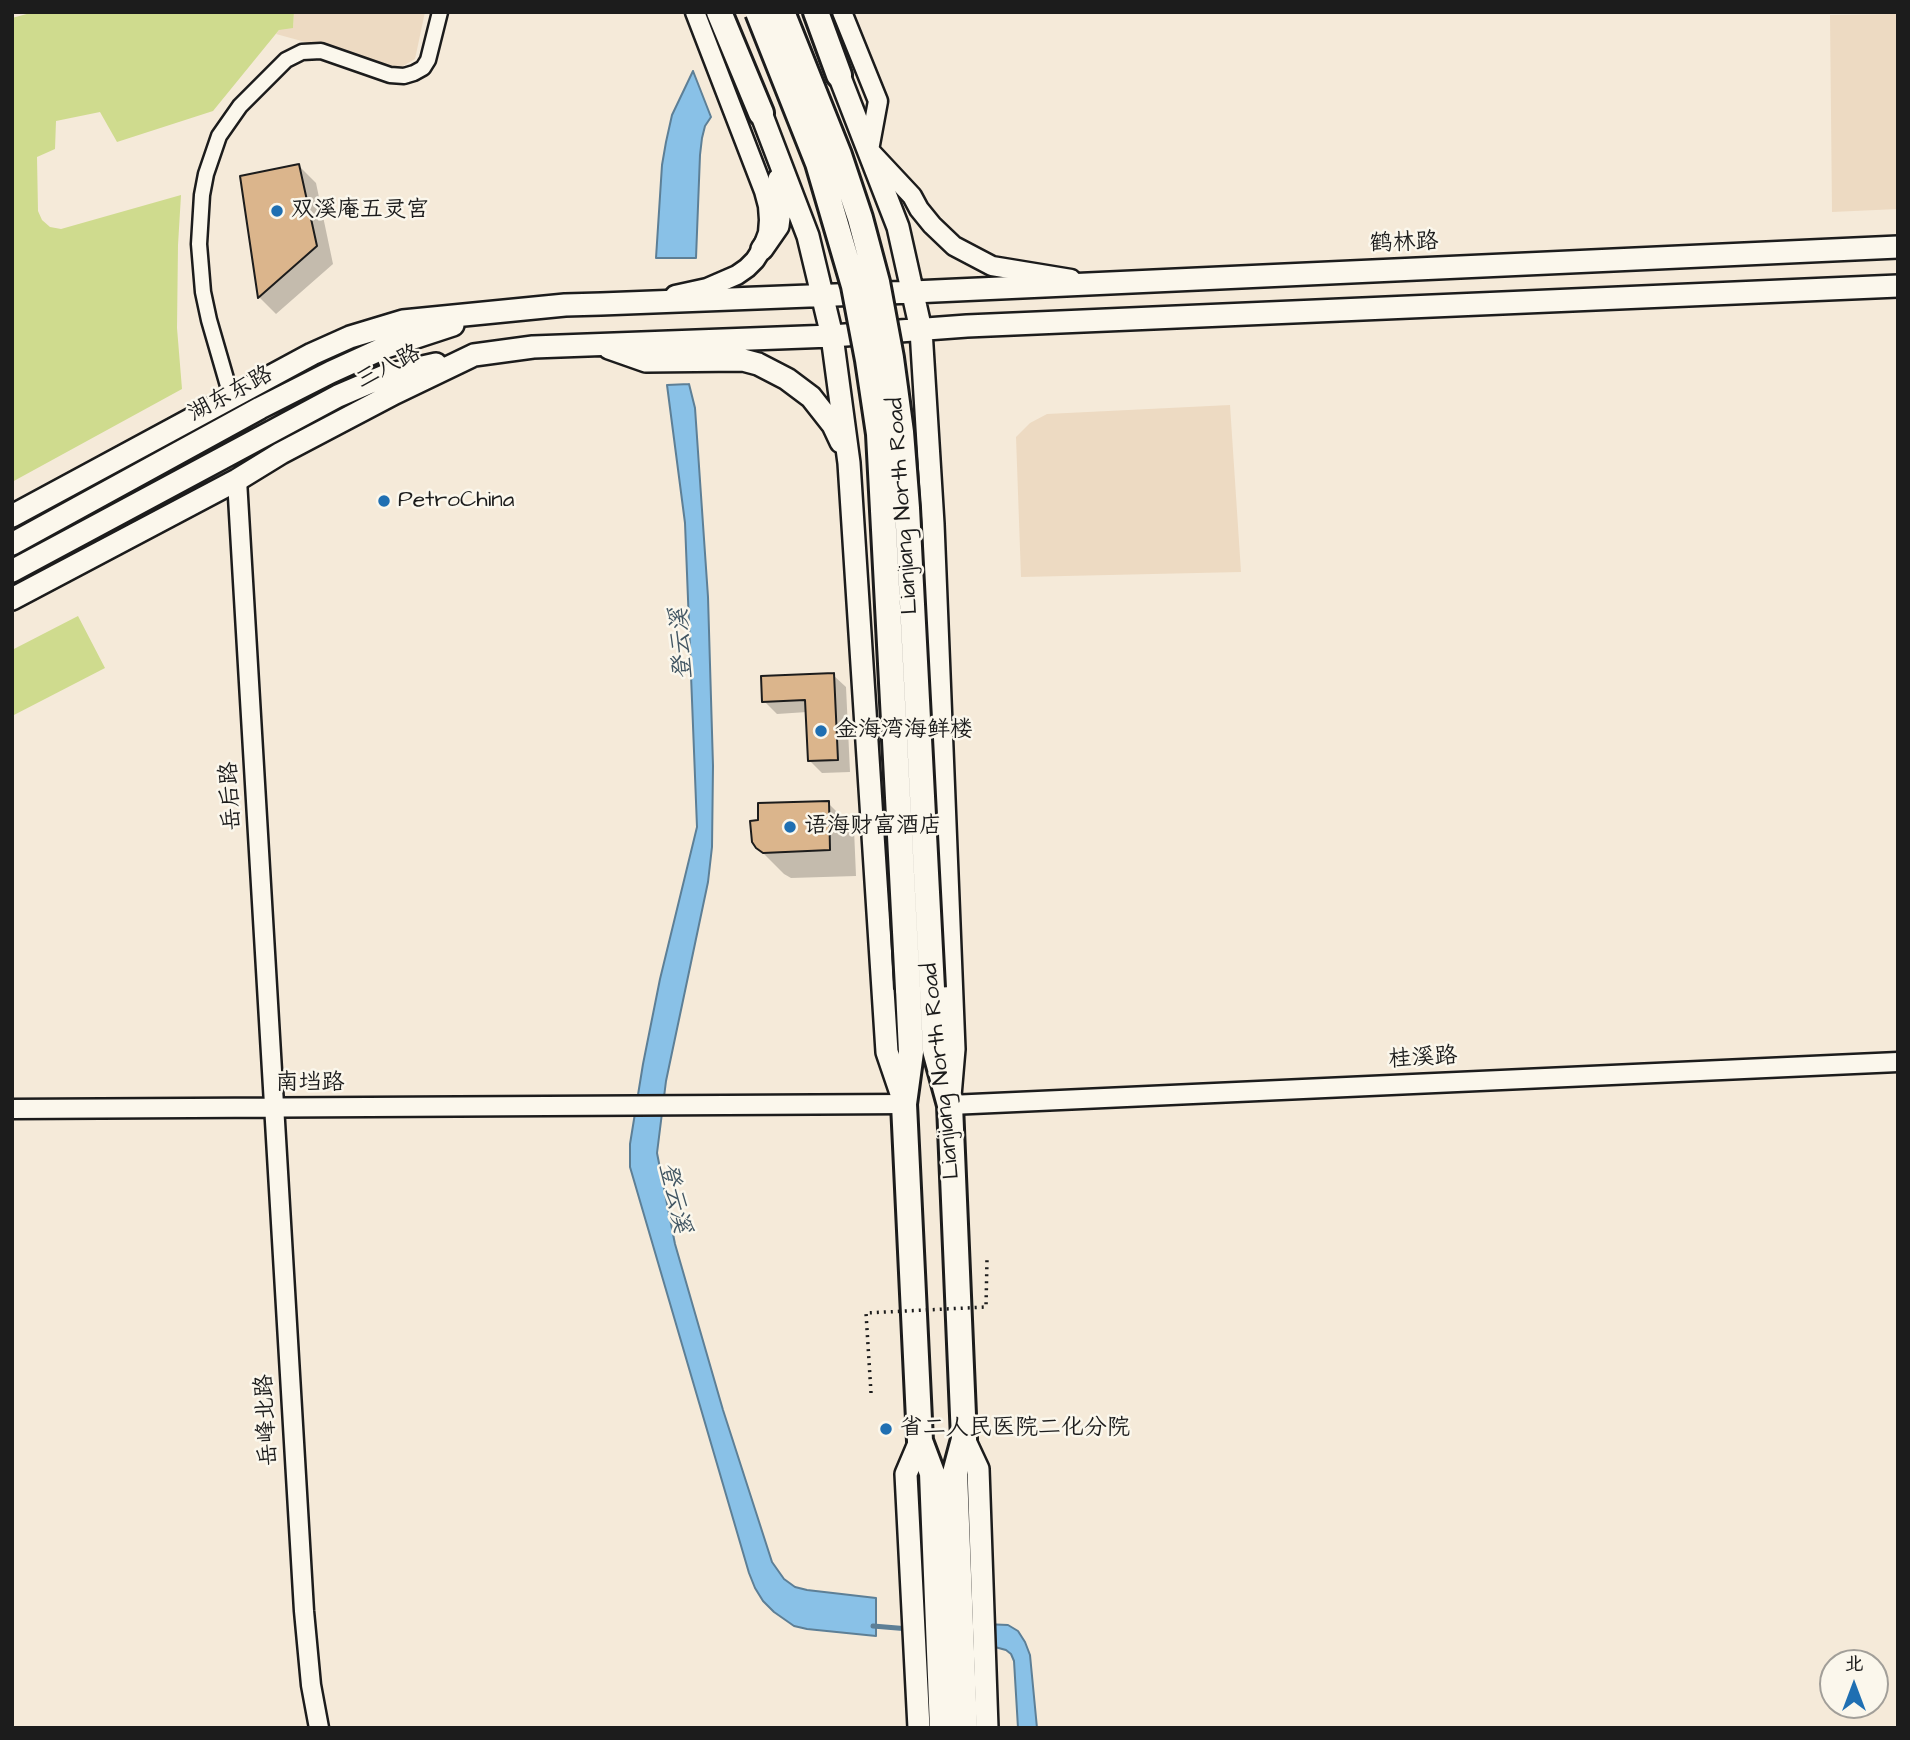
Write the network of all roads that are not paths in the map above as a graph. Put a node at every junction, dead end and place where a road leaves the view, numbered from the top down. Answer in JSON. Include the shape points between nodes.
{"nodes":[{"id":1,"x":440,"y":12,"type":"edge"},
{"id":2,"x":695,"y":12,"type":"edge"},
{"id":3,"x":719,"y":12,"type":"edge"},
{"id":4,"x":758,"y":12,"type":"edge"},
{"id":5,"x":782,"y":12,"type":"edge"},
{"id":6,"x":816,"y":12,"type":"edge"},
{"id":7,"x":842,"y":12,"type":"edge"},
{"id":8,"x":839,"y":75,"type":"joint"},
{"id":9,"x":761,"y":113,"type":"joint"},
{"id":10,"x":774,"y":146,"type":"junction"},
{"id":11,"x":869,"y":150,"type":"junction"},
{"id":12,"x":1898,"y":247,"type":"edge"},
{"id":13,"x":762,"y":249,"type":"junction"},
{"id":14,"x":1102,"y":284,"type":"junction"},
{"id":15,"x":1898,"y":286,"type":"edge"},
{"id":16,"x":914,"y":292,"type":"junction"},
{"id":17,"x":823,"y":296,"type":"junction"},
{"id":18,"x":646,"y":302,"type":"junction"},
{"id":19,"x":485,"y":314,"type":"junction"},
{"id":20,"x":921,"y":330,"type":"junction"},
{"id":21,"x":832,"y":336,"type":"junction"},
{"id":22,"x":597,"y":344,"type":"junction"},
{"id":23,"x":474,"y":355,"type":"junction"},
{"id":24,"x":230,"y":397,"type":"junction"},
{"id":25,"x":849,"y":463,"type":"junction"},
{"id":26,"x":237,"y":480,"type":"junction"},
{"id":27,"x":12,"y":516,"type":"edge"},
{"id":28,"x":12,"y":544,"type":"edge"},
{"id":29,"x":12,"y":571,"type":"edge"},
{"id":30,"x":12,"y":599,"type":"edge"},
{"id":31,"x":920,"y":988,"type":"junction"},
{"id":32,"x":1898,"y":1062,"type":"edge"},
{"id":33,"x":904,"y":1104,"type":"junction"},
{"id":34,"x":950,"y":1105,"type":"junction"},
{"id":35,"x":275,"y":1108,"type":"junction"},
{"id":36,"x":12,"y":1109,"type":"edge"},
{"id":37,"x":964,"y":1439,"type":"junction"},
{"id":38,"x":920,"y":1441,"type":"junction"},
{"id":39,"x":947,"y":1567,"type":"junction"},
{"id":40,"x":319,"y":1728,"type":"edge"},
{"id":41,"x":919,"y":1728,"type":"edge"},
{"id":42,"x":942,"y":1728,"type":"edge"},
{"id":43,"x":965,"y":1728,"type":"edge"},
{"id":44,"x":987,"y":1728,"type":"edge"}],
"edges":[{"from":1,"to":24,"type":"street","via":[[423,68],[404,76],[390,75],[321,51],[302,52],[286,60],[248,97],[219,136],[204,184],[199,244],[209,320]]},
{"from":2,"to":13,"type":"street","via":[[768,206],[768,233]]},
{"from":3,"to":9,"type":"highway"},
{"from":4,"to":31,"type":"highway","name":"Lianjiang North Road","bridge":true,"via":[[818,163],[854,286],[868,360],[879,434]]},
{"from":5,"to":31,"type":"highway","name":"Lianjiang North Road","bridge":true,"via":[[860,218],[891,358],[907,508]]},
{"from":6,"to":8,"type":"highway"},
{"from":7,"to":11,"type":"street","via":[[878,101]]},
{"from":8,"to":11,"type":"main road"},
{"from":9,"to":10,"type":"main road"},
{"from":10,"to":13,"type":"main road","via":[[782,194],[778,226]]},
{"from":10,"to":17,"type":"main road","via":[[808,236]]},
{"from":11,"to":14,"type":"street","via":[[944,238],[973,257],[1011,270]]},
{"from":11,"to":16,"type":"main road","via":[[898,227]]},
{"from":12,"to":14,"type":"main road","name":"鹤林路"},
{"from":13,"to":18,"type":"street","via":[[747,268],[726,280]]},
{"from":14,"to":16,"type":"main road","name":"鹤林路"},
{"from":15,"to":20,"type":"main road","name":"三八路"},
{"from":16,"to":17,"type":"main road","name":"鹤林路"},
{"from":16,"to":20,"type":"main road"},
{"from":17,"to":18,"type":"main road","name":"三八路"},
{"from":17,"to":21,"type":"main road"},
{"from":18,"to":19,"type":"main road","name":"三八路"},
{"from":19,"to":24,"type":"main road","name":"三八路","via":[[403,321],[370,330]]},
{"from":19,"to":28,"type":"main road","name":"湖东东路","via":[[358,358]]},
{"from":20,"to":21,"type":"main road","name":"三八路"},
{"from":20,"to":34,"type":"main road","via":[[954,1049]]},
{"from":21,"to":22,"type":"main road","name":"三八路"},
{"from":21,"to":25,"type":"main road"},
{"from":22,"to":23,"type":"main road","name":"三八路"},
{"from":22,"to":25,"type":"main road","via":[[646,361],[743,360],[768,368],[811,397],[833,425]]},
{"from":23,"to":26,"type":"main road","name":"三八路"},
{"from":23,"to":29,"type":"main road","via":[[387,375],[338,396]]},
{"from":24,"to":27,"type":"main road","name":"三八路"},
{"from":25,"to":33,"type":"main road","via":[[887,1052]]},
{"from":26,"to":30,"type":"main road","name":"三八路"},
{"from":26,"to":35,"type":"street","name":"岳后路"},
{"from":31,"to":33,"type":"highway","name":"Lianjiang North Road"},
{"from":31,"to":34,"type":"highway","name":"Lianjiang North Road"},
{"from":32,"to":34,"type":"street","name":"桂溪路"},
{"from":33,"to":35,"type":"street","name":"南垱路"},
{"from":33,"to":38,"type":"highway","name":"Lianjiang North Road"},
{"from":34,"to":37,"type":"highway","name":"Lianjiang North Road"},
{"from":35,"to":36,"type":"street","name":"南垱路"},
{"from":35,"to":40,"type":"street","name":"岳峰北路","via":[[304,1611]]},
{"from":37,"to":39,"type":"highway","name":"Lianjiang North Road","via":[[955,1473]]},
{"from":37,"to":44,"type":"main road","via":[[978,1469]]},
{"from":38,"to":39,"type":"highway","name":"Lianjiang North Road","via":[[932,1473]]},
{"from":38,"to":41,"type":"main road","via":[[906,1474]]},
{"from":39,"to":42,"type":"highway","name":"Lianjiang North Road"},
{"from":39,"to":43,"type":"highway","name":"Lianjiang North Road"}]}
